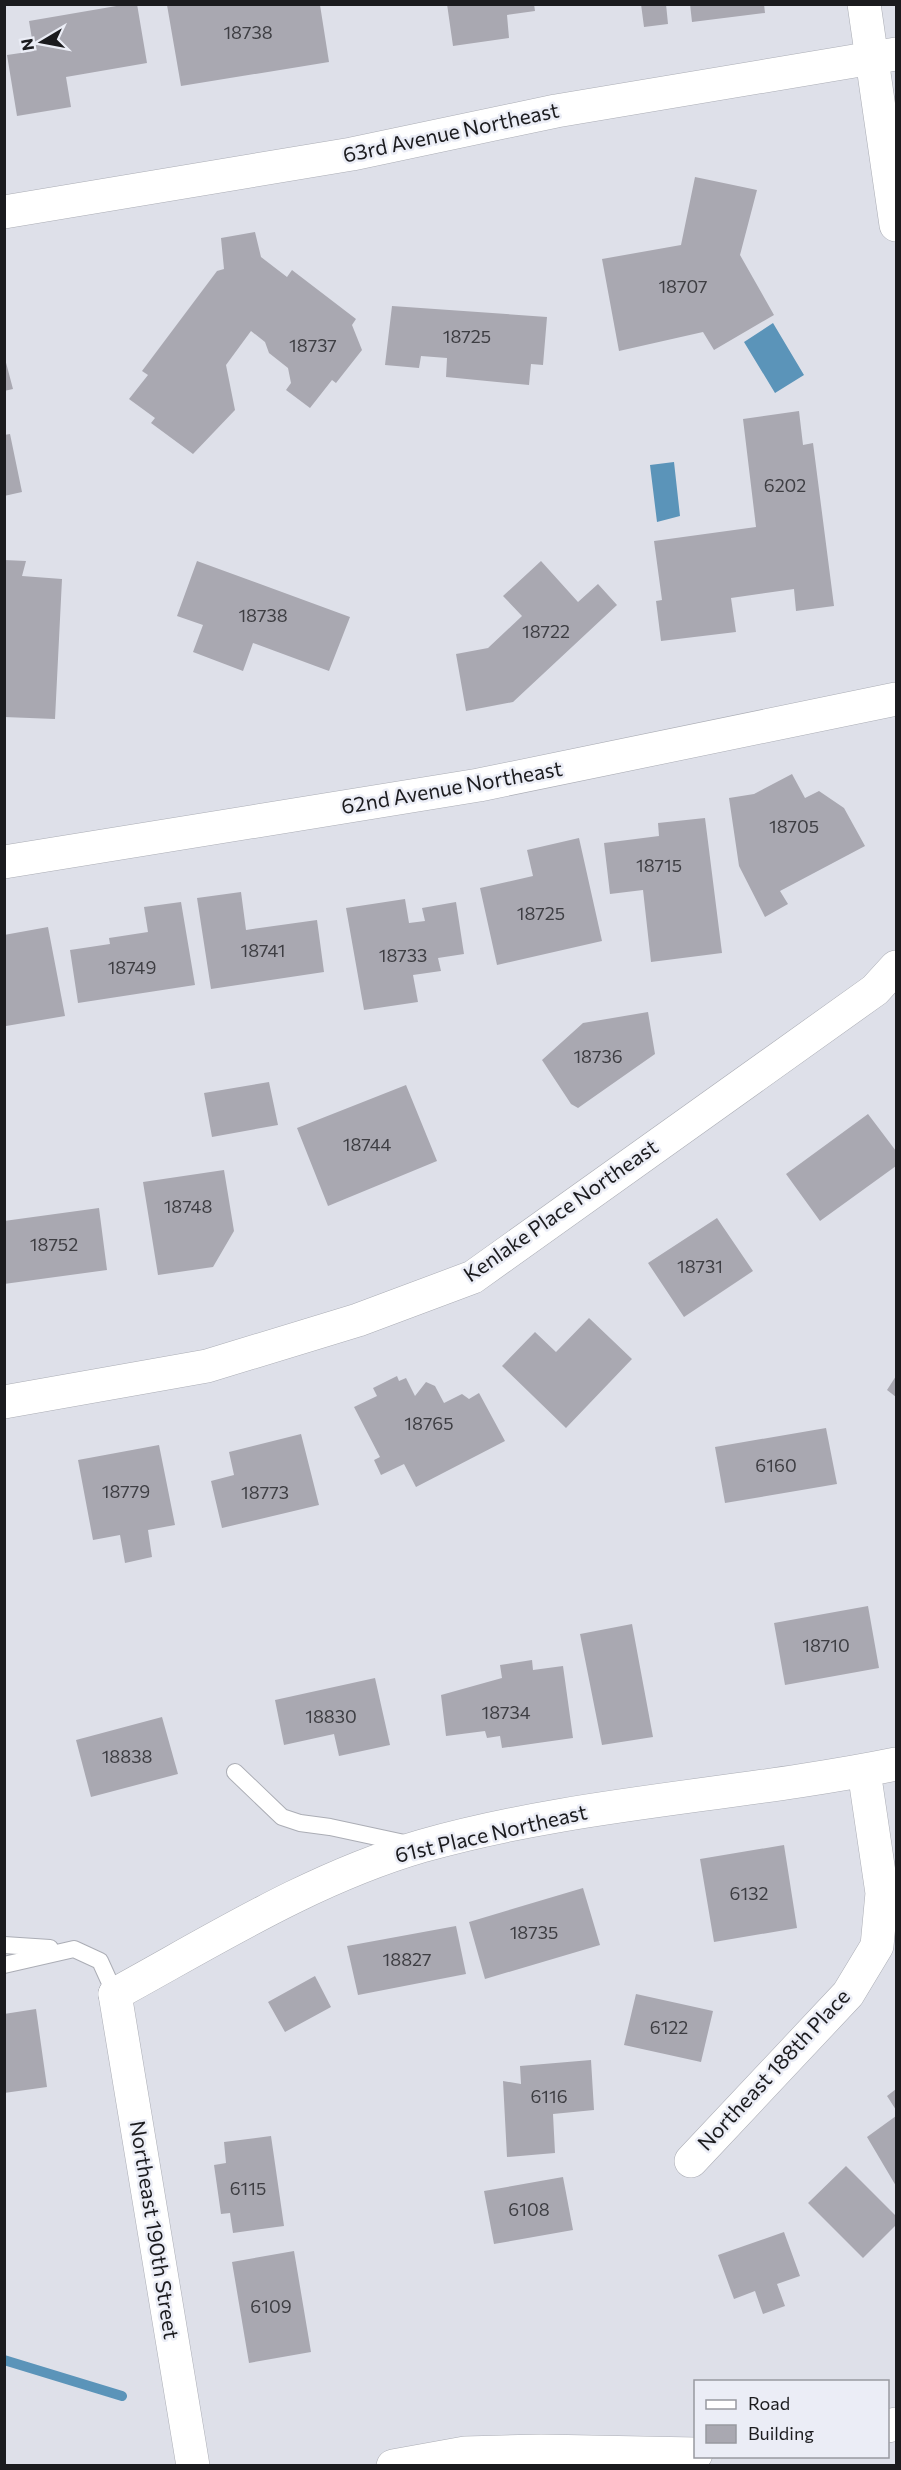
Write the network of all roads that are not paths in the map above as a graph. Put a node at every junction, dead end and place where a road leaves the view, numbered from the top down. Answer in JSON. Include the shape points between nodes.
{"nodes":[{"id":1,"x":864,"y":4,"type":"edge"},
{"id":2,"x":884,"y":56,"type":"edge"},
{"id":3,"x":4,"y":212,"type":"edge"},
{"id":4,"x":897,"y":225,"type":"edge"},
{"id":5,"x":897,"y":699,"type":"edge"},
{"id":6,"x":4,"y":862,"type":"edge"},
{"id":7,"x":897,"y":967,"type":"edge"},
{"id":8,"x":4,"y":1402,"type":"edge"},
{"id":9,"x":897,"y":1764,"type":"edge"},
{"id":10,"x":864,"y":1771,"type":"junction"},
{"id":11,"x":235,"y":1773,"type":"dead end"},
{"id":12,"x":421,"y":1846,"type":"junction"},
{"id":13,"x":4,"y":1945,"type":"edge"},
{"id":14,"x":75,"y":1949,"type":"junction"},
{"id":15,"x":4,"y":1965,"type":"edge"},
{"id":16,"x":115,"y":1994,"type":"junction"},
{"id":17,"x":691,"y":2160,"type":"dead end"},
{"id":18,"x":694,"y":2454,"type":"edge"},
{"id":19,"x":193,"y":2466,"type":"edge"},
{"id":20,"x":393,"y":2466,"type":"edge"}],
"edges":[{"from":1,"to":2,"type":"street"},
{"from":2,"to":3,"type":"street","name":"63rd Avenue Northeast","via":[[556,111],[286,166]]},
{"from":2,"to":4,"type":"street"},
{"from":5,"to":6,"type":"street","name":"62nd Avenue Northeast","via":[[479,785]]},
{"from":7,"to":8,"type":"street","name":"Kenlake Place Northeast","via":[[874,990],[473,1277],[358,1320],[207,1366]]},
{"from":9,"to":10,"type":"street","name":"61st Place Northeast"},
{"from":10,"to":12,"type":"street","name":"61st Place Northeast","via":[[570,1814]]},
{"from":10,"to":17,"type":"street","name":"Northeast 188th Place","via":[[882,1893],[877,1946],[848,1994]]},
{"from":11,"to":12,"type":"lane","via":[[282,1817]]},
{"from":12,"to":16,"type":"street","name":"61st Place Northeast","via":[[303,1892]]},
{"from":13,"to":14,"type":"lane"},
{"from":14,"to":15,"type":"lane"},
{"from":14,"to":16,"type":"lane","via":[[100,1961]]},
{"from":16,"to":19,"type":"street","name":"Northeast 190th Street"},
{"from":18,"to":20,"type":"street","via":[[465,2453]]}]}
